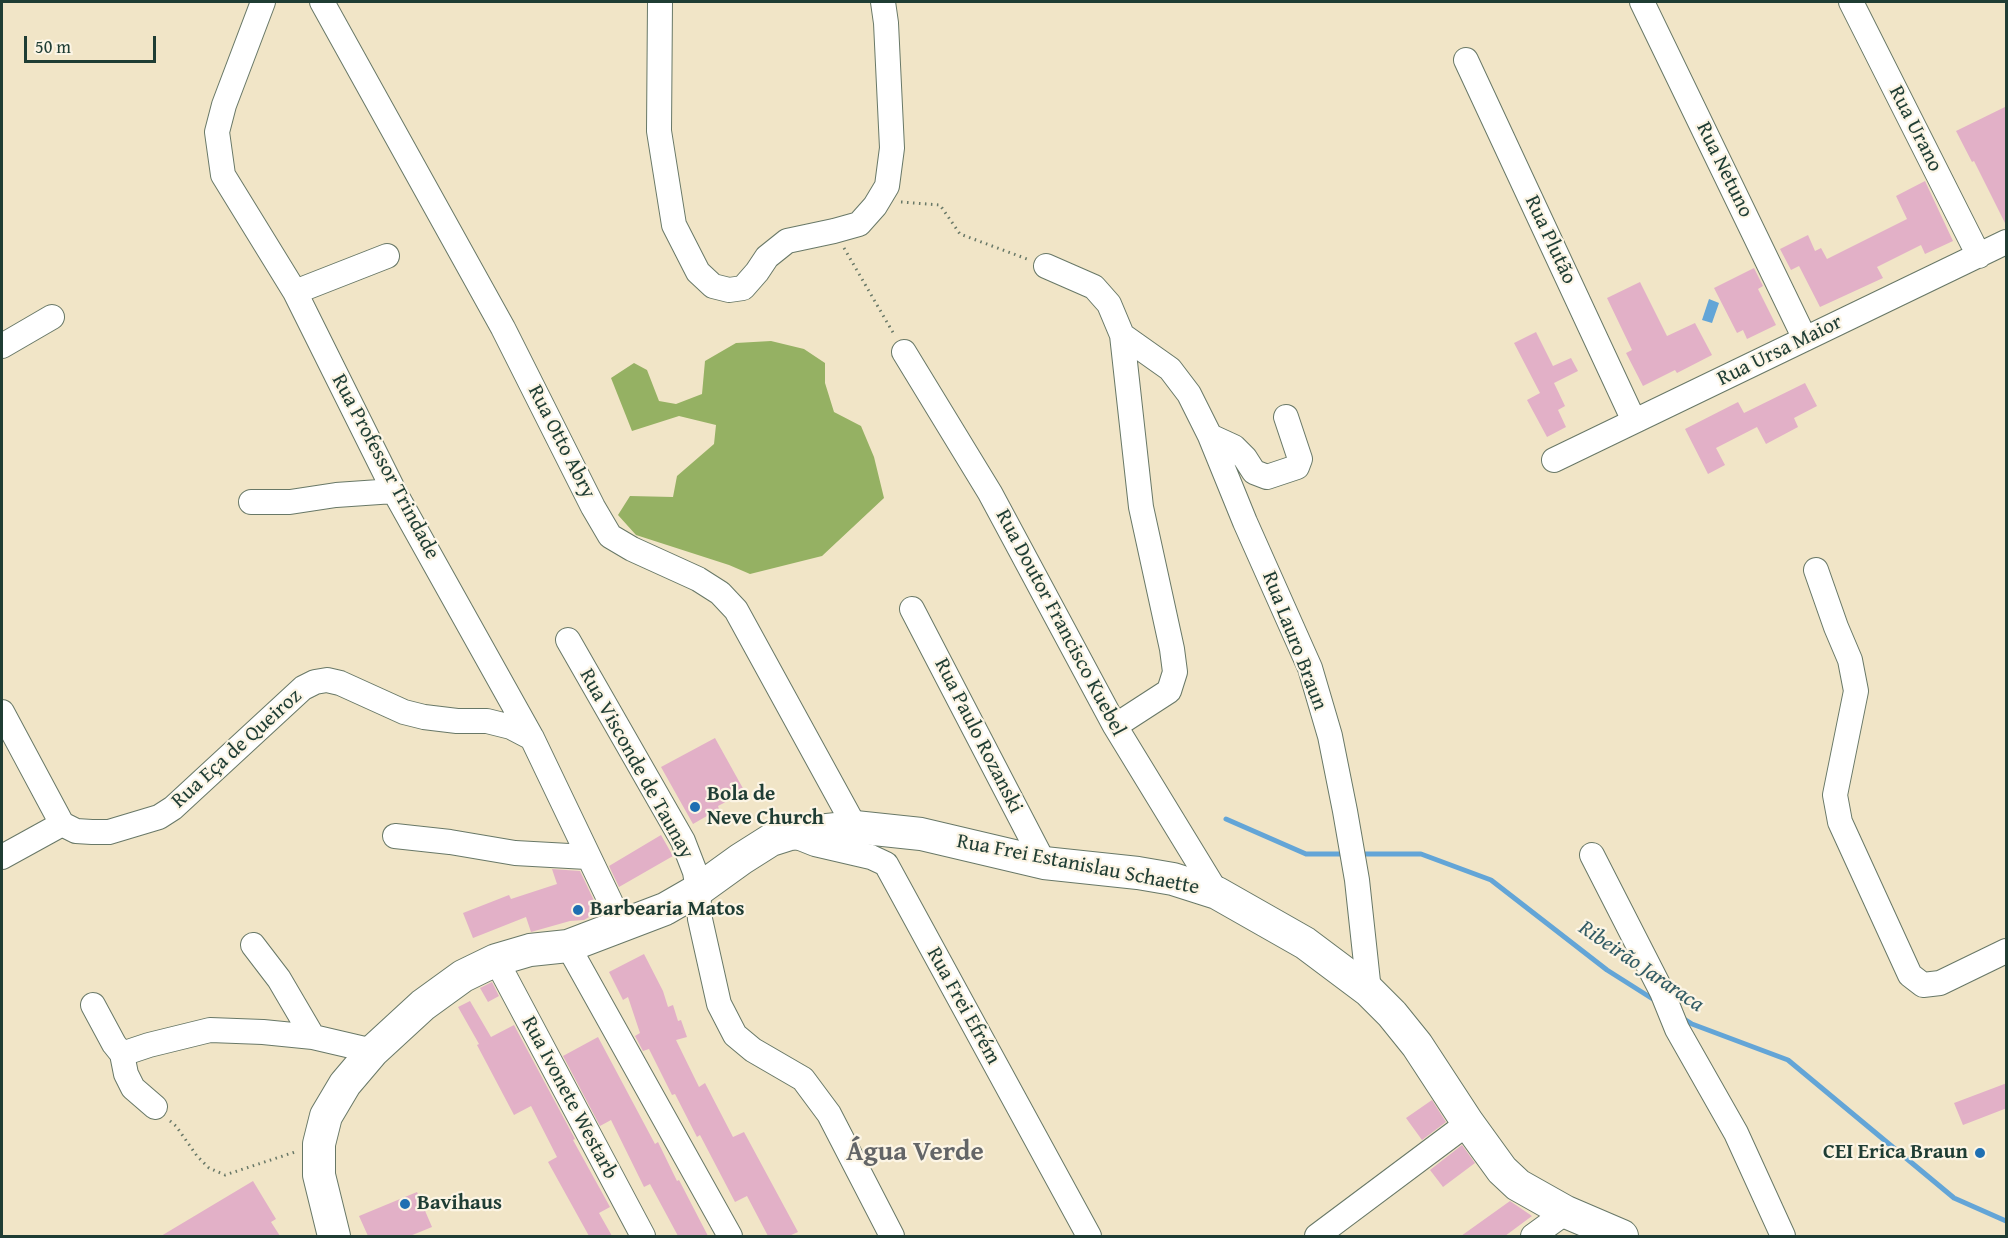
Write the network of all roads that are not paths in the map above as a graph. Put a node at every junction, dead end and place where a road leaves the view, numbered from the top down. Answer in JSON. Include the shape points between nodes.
{"nodes":[{"id":1,"x":263,"y":2,"type":"edge"},
{"id":2,"x":322,"y":2,"type":"edge"},
{"id":3,"x":660,"y":2,"type":"edge"},
{"id":4,"x":883,"y":2,"type":"edge"},
{"id":5,"x":1642,"y":2,"type":"edge"},
{"id":6,"x":1851,"y":2,"type":"edge"},
{"id":7,"x":1466,"y":60,"type":"dead end"},
{"id":8,"x":2007,"y":242,"type":"edge"},
{"id":9,"x":387,"y":256,"type":"dead end"},
{"id":10,"x":1979,"y":256,"type":"junction"},
{"id":11,"x":1046,"y":266,"type":"road end"},
{"id":12,"x":295,"y":292,"type":"junction"},
{"id":13,"x":52,"y":317,"type":"dead end"},
{"id":14,"x":1122,"y":335,"type":"junction"},
{"id":15,"x":1805,"y":339,"type":"junction"},
{"id":16,"x":2,"y":346,"type":"edge"},
{"id":17,"x":904,"y":352,"type":"road end"},
{"id":18,"x":1286,"y":417,"type":"dead end"},
{"id":19,"x":1634,"y":421,"type":"junction"},
{"id":20,"x":1210,"y":436,"type":"junction"},
{"id":21,"x":1554,"y":460,"type":"dead end"},
{"id":22,"x":394,"y":490,"type":"junction"},
{"id":23,"x":251,"y":502,"type":"dead end"},
{"id":24,"x":1816,"y":570,"type":"dead end"},
{"id":25,"x":912,"y":609,"type":"dead end"},
{"id":26,"x":568,"y":640,"type":"dead end"},
{"id":27,"x":2,"y":712,"type":"edge"},
{"id":28,"x":1115,"y":726,"type":"junction"},
{"id":29,"x":532,"y":738,"type":"junction"},
{"id":30,"x":62,"y":825,"type":"junction"},
{"id":31,"x":855,"y":827,"type":"junction"},
{"id":32,"x":790,"y":834,"type":"junction"},
{"id":33,"x":395,"y":836,"type":"dead end"},
{"id":34,"x":1592,"y":855,"type":"dead end"},
{"id":35,"x":2,"y":857,"type":"edge"},
{"id":36,"x":587,"y":857,"type":"junction"},
{"id":37,"x":1044,"y":863,"type":"junction"},
{"id":38,"x":698,"y":890,"type":"junction"},
{"id":39,"x":1217,"y":893,"type":"junction"},
{"id":40,"x":622,"y":926,"type":"junction"},
{"id":41,"x":253,"y":945,"type":"dead end"},
{"id":42,"x":568,"y":946,"type":"junction"},
{"id":43,"x":2007,"y":951,"type":"edge"},
{"id":44,"x":496,"y":960,"type":"junction"},
{"id":45,"x":1369,"y":991,"type":"junction"},
{"id":46,"x":93,"y":1005,"type":"dead end"},
{"id":47,"x":313,"y":1036,"type":"junction"},
{"id":48,"x":373,"y":1051,"type":"junction"},
{"id":49,"x":122,"y":1054,"type":"junction"},
{"id":50,"x":155,"y":1107,"type":"road end"},
{"id":51,"x":1468,"y":1123,"type":"junction"},
{"id":52,"x":1566,"y":1212,"type":"junction"},
{"id":53,"x":334,"y":1236,"type":"edge"},
{"id":54,"x":643,"y":1236,"type":"edge"},
{"id":55,"x":730,"y":1236,"type":"edge"},
{"id":56,"x":892,"y":1236,"type":"edge"},
{"id":57,"x":1089,"y":1236,"type":"edge"},
{"id":58,"x":1317,"y":1236,"type":"edge"},
{"id":59,"x":1533,"y":1236,"type":"edge"},
{"id":60,"x":1622,"y":1236,"type":"edge"},
{"id":61,"x":1783,"y":1236,"type":"edge"}],
"edges":[{"from":1,"to":12,"type":"street","name":"Rua Professor Trindade","via":[[217,132],[223,175]]},
{"from":2,"to":31,"type":"street","name":"Rua Otto Abry","via":[[503,328],[610,536],[698,579],[736,610]]},
{"from":3,"to":4,"type":"street","via":[[659,131],[674,225],[698,272],[713,286],[729,290],[743,288],[766,257],[787,241],[859,224],[887,186],[892,148]]},
{"from":5,"to":15,"type":"street","name":"Rua Netuno"},
{"from":6,"to":10,"type":"street","name":"Rua Urano"},
{"from":7,"to":19,"type":"street","name":"Rua Plutão"},
{"from":8,"to":10,"type":"street","name":"Rua Ursa Maior"},
{"from":9,"to":12,"type":"street"},
{"from":10,"to":15,"type":"street","name":"Rua Ursa Maior"},
{"from":11,"to":14,"type":"street","via":[[1094,287],[1109,304]]},
{"from":12,"to":22,"type":"street","name":"Rua Professor Trindade"},
{"from":13,"to":16,"type":"street"},
{"from":14,"to":20,"type":"street","name":"Rua Lauro Braun","via":[[1170,369],[1189,394]]},
{"from":14,"to":28,"type":"street","via":[[1142,507],[1175,672],[1170,691]]},
{"from":15,"to":19,"type":"street","name":"Rua Ursa Maior"},
{"from":17,"to":28,"type":"street","name":"Rua Doutor Francisco Kuebel","via":[[990,493]]},
{"from":18,"to":20,"type":"street","via":[[1300,459],[1297,468],[1267,477],[1254,472],[1234,447]]},
{"from":19,"to":21,"type":"street","name":"Rua Ursa Maior"},
{"from":20,"to":45,"type":"street","name":"Rua Lauro Braun","via":[[1310,668],[1330,736],[1357,880]]},
{"from":22,"to":23,"type":"street","via":[[290,502]]},
{"from":22,"to":29,"type":"street","name":"Rua Professor Trindade"},
{"from":24,"to":43,"type":"street","via":[[1850,660],[1856,691],[1835,795],[1840,822],[1910,975],[1923,985],[1940,983]]},
{"from":25,"to":37,"type":"street","name":"Rua Paulo Rozanski"},
{"from":26,"to":38,"type":"street","name":"Rua Visconde de Taunay","via":[[683,841]]},
{"from":27,"to":30,"type":"street"},
{"from":28,"to":39,"type":"street","name":"Rua Doutor Francisco Kuebel"},
{"from":29,"to":30,"type":"street","name":"Rua Eça de Queiroz","via":[[487,721],[457,721],[404,712],[340,683],[315,682],[303,688],[159,817],[109,832],[76,831]]},
{"from":29,"to":36,"type":"street","name":"Rua Professor Trindade"},
{"from":30,"to":35,"type":"street"},
{"from":31,"to":32,"type":"main road","name":"Rua Frei Estanislau Schaette"},
{"from":31,"to":37,"type":"main road","name":"Rua Frei Estanislau Schaette","via":[[921,834]]},
{"from":32,"to":38,"type":"main road","name":"Rua Frei Estanislau Schaette","via":[[771,840]]},
{"from":32,"to":57,"type":"street","name":"Rua Frei Efrém","via":[[885,864]]},
{"from":33,"to":36,"type":"street","via":[[515,853]]},
{"from":34,"to":61,"type":"street","via":[[1677,1029],[1736,1132]]},
{"from":36,"to":40,"type":"street","name":"Rua Professor Trindade"},
{"from":37,"to":39,"type":"main road","name":"Rua Frei Estanislau Schaette","via":[[1173,879]]},
{"from":38,"to":40,"type":"main road","name":"Rua Frei Estanislau Schaette","via":[[665,909]]},
{"from":38,"to":56,"type":"street","name":"Rua Visconde de Taunay","via":[[700,919],[719,1004],[735,1035],[803,1079],[829,1114]]},
{"from":39,"to":45,"type":"main road","name":"Rua Frei Estanislau Schaette","via":[[1305,943]]},
{"from":40,"to":42,"type":"main road","name":"Rua Frei Estanislau Schaette"},
{"from":41,"to":47,"type":"street"},
{"from":42,"to":44,"type":"main road","name":"Rua Frei Estanislau Schaette","via":[[530,950]]},
{"from":42,"to":55,"type":"street"},
{"from":44,"to":48,"type":"main road","name":"Rua Frei Estanislau Schaette","via":[[463,976],[423,1005]]},
{"from":44,"to":54,"type":"street","name":"Rua Ivonete Westarb"},
{"from":45,"to":51,"type":"main road","name":"Rua Frei Estanislau Schaette","via":[[1417,1045]]},
{"from":46,"to":49,"type":"street"},
{"from":47,"to":48,"type":"street"},
{"from":47,"to":49,"type":"street","via":[[210,1030]]},
{"from":48,"to":53,"type":"main road","name":"Rua Frei Estanislau Schaette","via":[[345,1084],[326,1116],[319,1144],[319,1175]]},
{"from":49,"to":50,"type":"street","via":[[133,1088]]},
{"from":51,"to":52,"type":"main road","name":"Rua Frei Estanislau Schaette","via":[[1502,1170],[1518,1185]]},
{"from":51,"to":58,"type":"street"},
{"from":52,"to":59,"type":"street"},
{"from":52,"to":60,"type":"main road","name":"Rua Frei Estanislau Schaette"}]}
